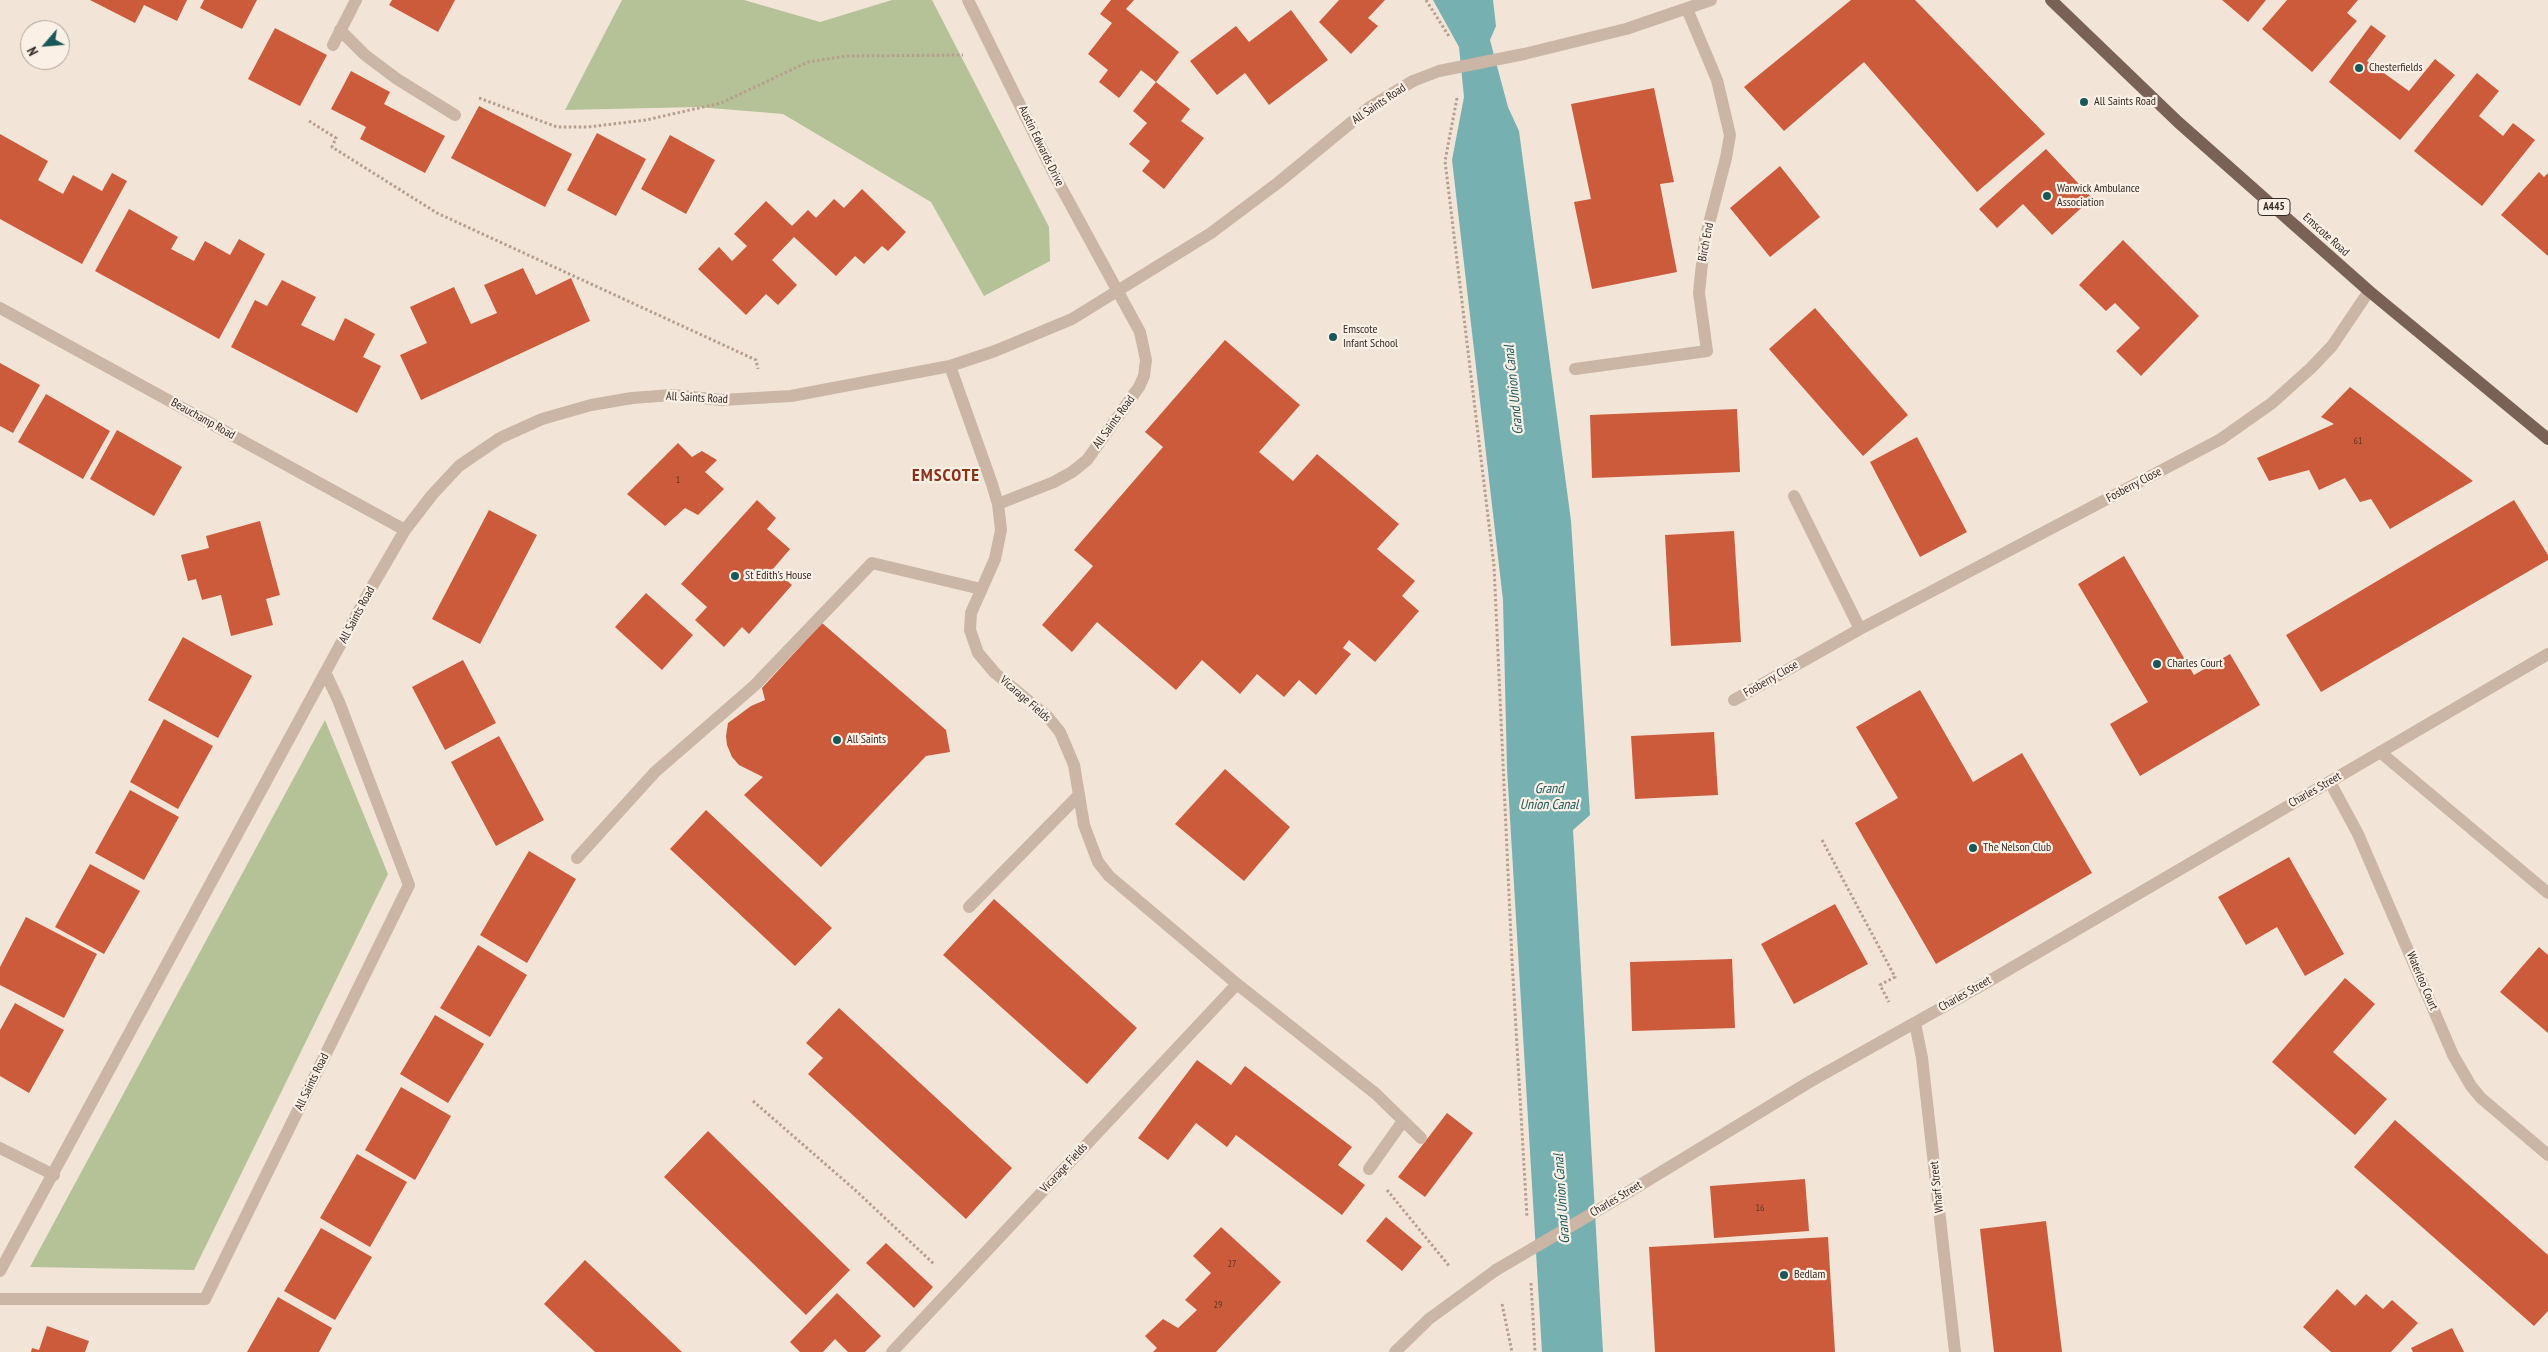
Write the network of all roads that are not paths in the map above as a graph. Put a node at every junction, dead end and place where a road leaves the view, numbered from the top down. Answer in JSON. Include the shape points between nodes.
{"nodes":[{"id":1,"x":356,"y":0,"type":"edge"},
{"id":2,"x":968,"y":0,"type":"edge"},
{"id":3,"x":1711,"y":0,"type":"edge"},
{"id":4,"x":2051,"y":0,"type":"edge"},
{"id":5,"x":1687,"y":10,"type":"junction"},
{"id":6,"x":340,"y":30,"type":"junction"},
{"id":7,"x":333,"y":45,"type":"dead end"},
{"id":8,"x":455,"y":115,"type":"dead end"},
{"id":9,"x":1118,"y":290,"type":"junction"},
{"id":10,"x":2369,"y":291,"type":"junction"},
{"id":11,"x":0,"y":308,"type":"edge"},
{"id":12,"x":950,"y":366,"type":"junction"},
{"id":13,"x":1574,"y":370,"type":"dead end"},
{"id":14,"x":2548,"y":439,"type":"edge"},
{"id":15,"x":1794,"y":496,"type":"dead end"},
{"id":16,"x":998,"y":504,"type":"junction"},
{"id":17,"x":405,"y":530,"type":"junction"},
{"id":18,"x":982,"y":589,"type":"junction"},
{"id":19,"x":1860,"y":629,"type":"junction"},
{"id":20,"x":2548,"y":654,"type":"edge"},
{"id":21,"x":326,"y":674,"type":"junction"},
{"id":22,"x":1734,"y":700,"type":"dead end"},
{"id":23,"x":2380,"y":752,"type":"junction"},
{"id":24,"x":2330,"y":782,"type":"junction"},
{"id":25,"x":1079,"y":795,"type":"junction"},
{"id":26,"x":577,"y":858,"type":"dead end"},
{"id":27,"x":2548,"y":893,"type":"edge"},
{"id":28,"x":969,"y":907,"type":"dead end"},
{"id":29,"x":1237,"y":984,"type":"junction"},
{"id":30,"x":1910,"y":1026,"type":"junction"},
{"id":31,"x":1403,"y":1121,"type":"junction"},
{"id":32,"x":1421,"y":1138,"type":"dead end"},
{"id":33,"x":0,"y":1148,"type":"edge"},
{"id":34,"x":2548,"y":1155,"type":"edge"},
{"id":35,"x":1369,"y":1169,"type":"road end"},
{"id":36,"x":54,"y":1175,"type":"junction"},
{"id":37,"x":0,"y":1271,"type":"edge"},
{"id":38,"x":0,"y":1299,"type":"edge"},
{"id":39,"x":892,"y":1352,"type":"edge"},
{"id":40,"x":1395,"y":1352,"type":"edge"},
{"id":41,"x":1955,"y":1352,"type":"edge"}],
"edges":[{"from":1,"to":6,"type":"street"},
{"from":2,"to":9,"type":"street","name":"Austin Edwards Drive","via":[[1056,178]]},
{"from":3,"to":5,"type":"street","name":"All Saints Road"},
{"from":4,"to":10,"type":"main road","name":"Emscote Road","number":"A445","via":[[2178,122]]},
{"from":5,"to":9,"type":"street","name":"All Saints Road","bridge":true,"via":[[1626,29],[1440,71],[1413,81],[1370,107],[1211,233]]},
{"from":5,"to":13,"type":"street","name":"Birch End","via":[[1717,80],[1730,134],[1705,239],[1701,274],[1699,293],[1707,351]]},
{"from":6,"to":7,"type":"street"},
{"from":6,"to":8,"type":"street","via":[[396,79]]},
{"from":9,"to":12,"type":"street","name":"All Saints Road","via":[[1072,319]]},
{"from":9,"to":16,"type":"street","name":"All Saints Road","via":[[1144,346],[1144,376],[1139,387],[1087,460],[1054,482]]},
{"from":10,"to":14,"type":"main road","name":"Emscote Road","number":"A445"},
{"from":10,"to":19,"type":"street","name":"Fosberry Close","via":[[2332,346],[2311,368],[2272,404],[2221,439]]},
{"from":11,"to":17,"type":"street","name":"Beauchamp Road"},
{"from":12,"to":16,"type":"street","name":"Vicarage Fields"},
{"from":12,"to":17,"type":"street","name":"All Saints Road","via":[[791,396],[722,400],[672,395],[591,405],[542,420],[500,438],[459,466]]},
{"from":15,"to":19,"type":"street"},
{"from":16,"to":18,"type":"street","name":"Vicarage Fields","via":[[1000,530],[995,559]]},
{"from":17,"to":21,"type":"street","name":"All Saints Road"},
{"from":18,"to":25,"type":"street","name":"Vicarage Fields","via":[[971,613],[970,630],[978,653],[996,673],[1047,716],[1060,732],[1074,764]]},
{"from":18,"to":26,"type":"street","via":[[872,564],[754,686],[655,772]]},
{"from":19,"to":22,"type":"street","name":"Fosberry Close"},
{"from":20,"to":23,"type":"street","name":"Charles Street"},
{"from":21,"to":36,"type":"street","name":"All Saints Road"},
{"from":21,"to":38,"type":"street","name":"All Saints Road","via":[[409,885],[205,1299]]},
{"from":23,"to":24,"type":"street","name":"Charles Street"},
{"from":23,"to":27,"type":"street"},
{"from":24,"to":30,"type":"street","name":"Charles Street"},
{"from":24,"to":34,"type":"street","name":"Waterloo Court","via":[[2358,834],[2453,1055],[2471,1086]]},
{"from":25,"to":28,"type":"street"},
{"from":25,"to":29,"type":"street","name":"Vicarage Fields","via":[[1090,846],[1109,876]]},
{"from":29,"to":31,"type":"street","name":"Vicarage Fields","via":[[1376,1094]]},
{"from":29,"to":39,"type":"street","name":"Vicarage Fields"},
{"from":30,"to":40,"type":"street","name":"Charles Street","bridge":true,"via":[[1811,1081],[1496,1270],[1429,1319]]},
{"from":30,"to":41,"type":"street","name":"Wharf Street","via":[[1922,1058]]},
{"from":31,"to":32,"type":"street","name":"Vicarage Fields"},
{"from":31,"to":35,"type":"street"},
{"from":33,"to":36,"type":"street"},
{"from":36,"to":37,"type":"street","name":"All Saints Road"}]}
